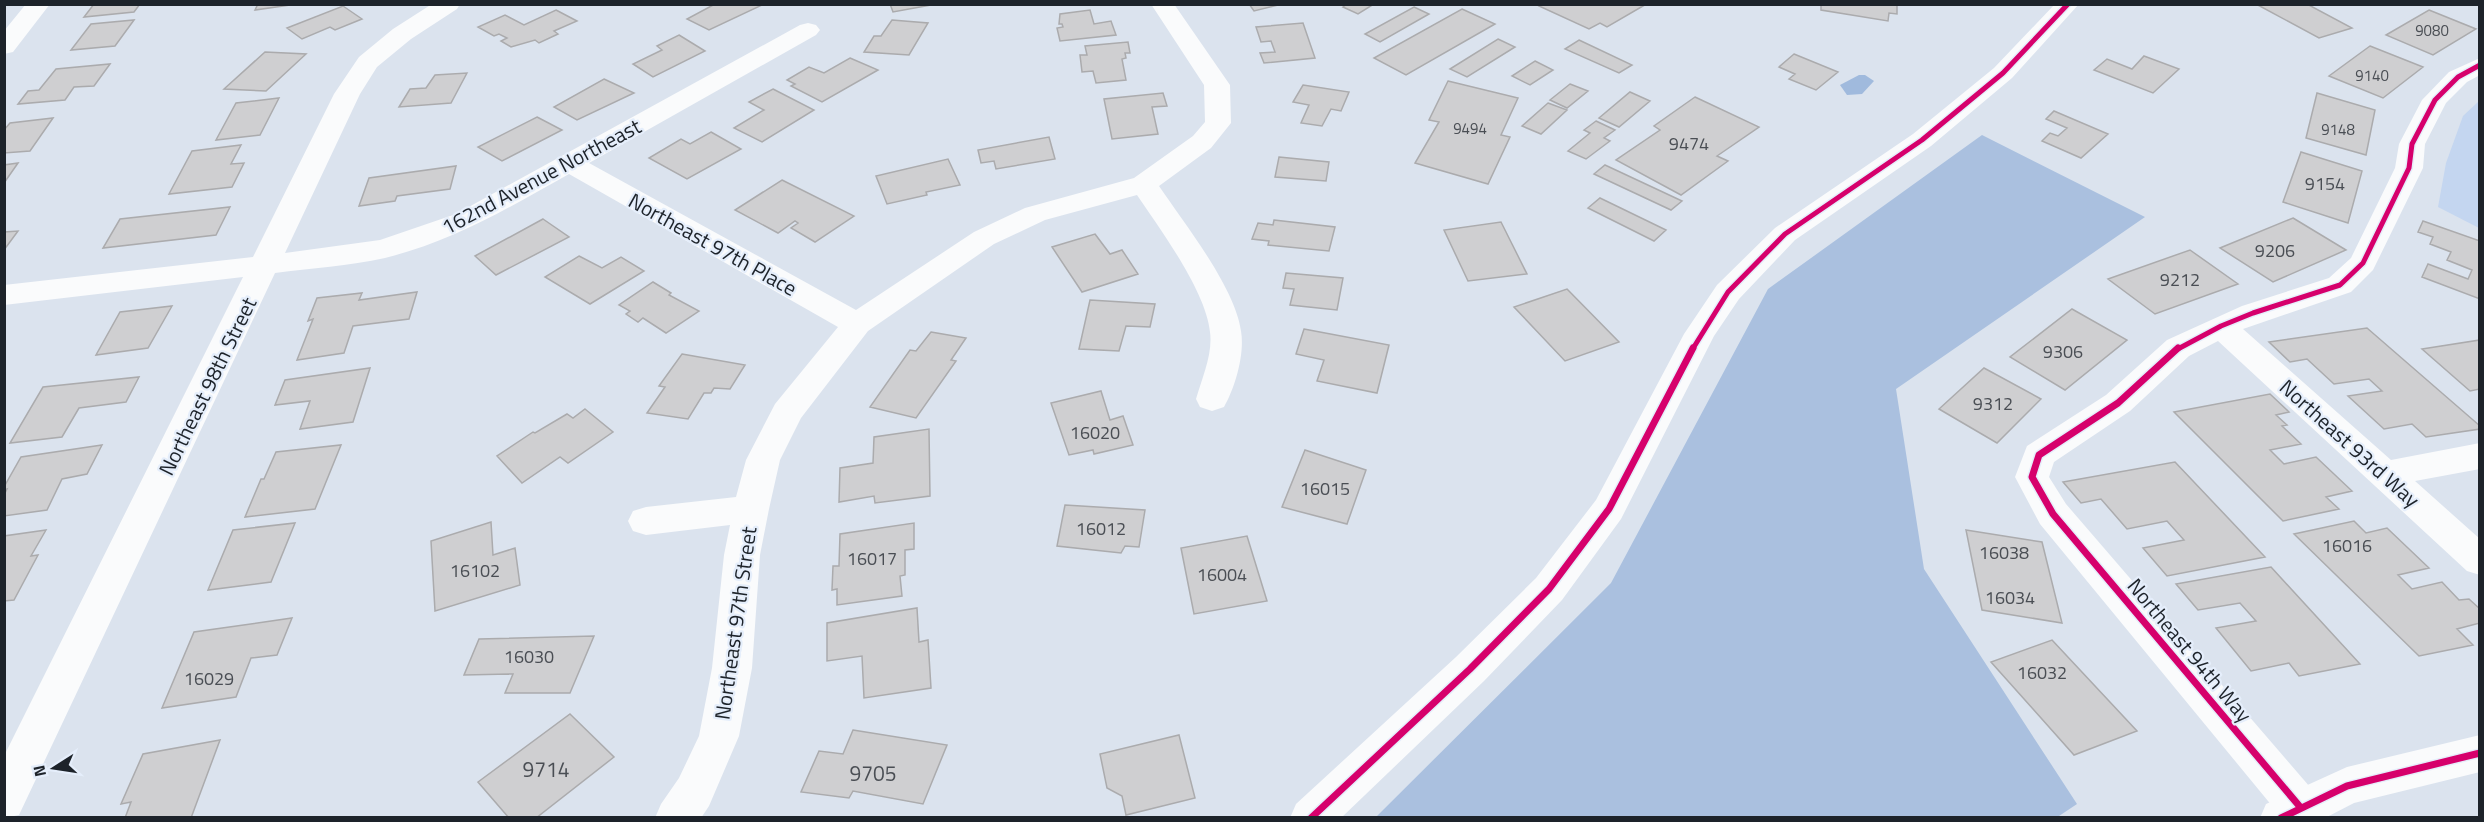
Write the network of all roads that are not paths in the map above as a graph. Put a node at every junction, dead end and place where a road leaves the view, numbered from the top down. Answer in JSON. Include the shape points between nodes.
{"nodes":[{"id":1,"x":39,"y":4,"type":"edge"},
{"id":2,"x":449,"y":4,"type":"edge"},
{"id":3,"x":1162,"y":4,"type":"edge"},
{"id":4,"x":2068,"y":4,"type":"edge"},
{"id":5,"x":808,"y":30,"type":"dead end"},
{"id":6,"x":4,"y":47,"type":"edge"},
{"id":7,"x":2480,"y":64,"type":"edge"},
{"id":8,"x":569,"y":163,"type":"junction"},
{"id":9,"x":1144,"y":184,"type":"junction"},
{"id":10,"x":266,"y":265,"type":"junction"},
{"id":11,"x":4,"y":295,"type":"edge"},
{"id":12,"x":857,"y":324,"type":"junction"},
{"id":13,"x":2221,"y":326,"type":"junction"},
{"id":14,"x":1212,"y":399,"type":"dead end"},
{"id":15,"x":2480,"y":456,"type":"edge"},
{"id":16,"x":2384,"y":474,"type":"junction"},
{"id":17,"x":751,"y":509,"type":"junction"},
{"id":18,"x":646,"y":521,"type":"dead end"},
{"id":19,"x":2480,"y":561,"type":"edge"},
{"id":20,"x":2480,"y":753,"type":"edge"},
{"id":21,"x":4,"y":801,"type":"edge"},
{"id":22,"x":2291,"y":813,"type":"edge"},
{"id":23,"x":676,"y":818,"type":"edge"},
{"id":24,"x":1311,"y":818,"type":"edge"}],
"edges":[{"from":1,"to":6,"type":"street"},
{"from":2,"to":10,"type":"street","name":"Northeast 98th Street","via":[[368,62],[348,94]]},
{"from":3,"to":9,"type":"street","via":[[1217,85],[1218,123],[1202,142]]},
{"from":4,"to":24,"type":"street","via":[[2003,73],[1922,140],[1785,234],[1728,292],[1700,334],[1610,509],[1549,589]]},
{"from":5,"to":8,"type":"street","name":"162nd Avenue Northeast"},
{"from":7,"to":13,"type":"street","name":"Northeast 94th Way","via":[[2458,77],[2435,100],[2412,144],[2409,168],[2363,263],[2340,285]]},
{"from":8,"to":10,"type":"street","name":"162nd Avenue Northeast","via":[[466,220],[425,236],[382,249]]},
{"from":8,"to":12,"type":"street","name":"Northeast 97th Place"},
{"from":9,"to":12,"type":"street","name":"Northeast 97th Street","via":[[1035,214],[984,238]]},
{"from":9,"to":14,"type":"street","via":[[1214,296],[1226,331]]},
{"from":10,"to":11,"type":"street","name":"162nd Avenue Northeast"},
{"from":10,"to":21,"type":"street","name":"Northeast 98th Street"},
{"from":12,"to":17,"type":"street","name":"Northeast 97th Street","via":[[787,412],[763,460]]},
{"from":13,"to":16,"type":"street","name":"Northeast 93rd Way"},
{"from":13,"to":22,"type":"street","name":"Northeast 94th Way","via":[[2178,348],[2118,403],[2039,455],[2032,477],[2053,514]]},
{"from":15,"to":16,"type":"street"},
{"from":16,"to":19,"type":"street","name":"Northeast 93rd Way"},
{"from":17,"to":18,"type":"street","name":"Northeast 97th Street"},
{"from":17,"to":23,"type":"street","name":"Northeast 97th Street","via":[[742,555],[732,668],[719,736],[694,792]]},
{"from":20,"to":22,"type":"street","via":[[2348,786]]}]}
